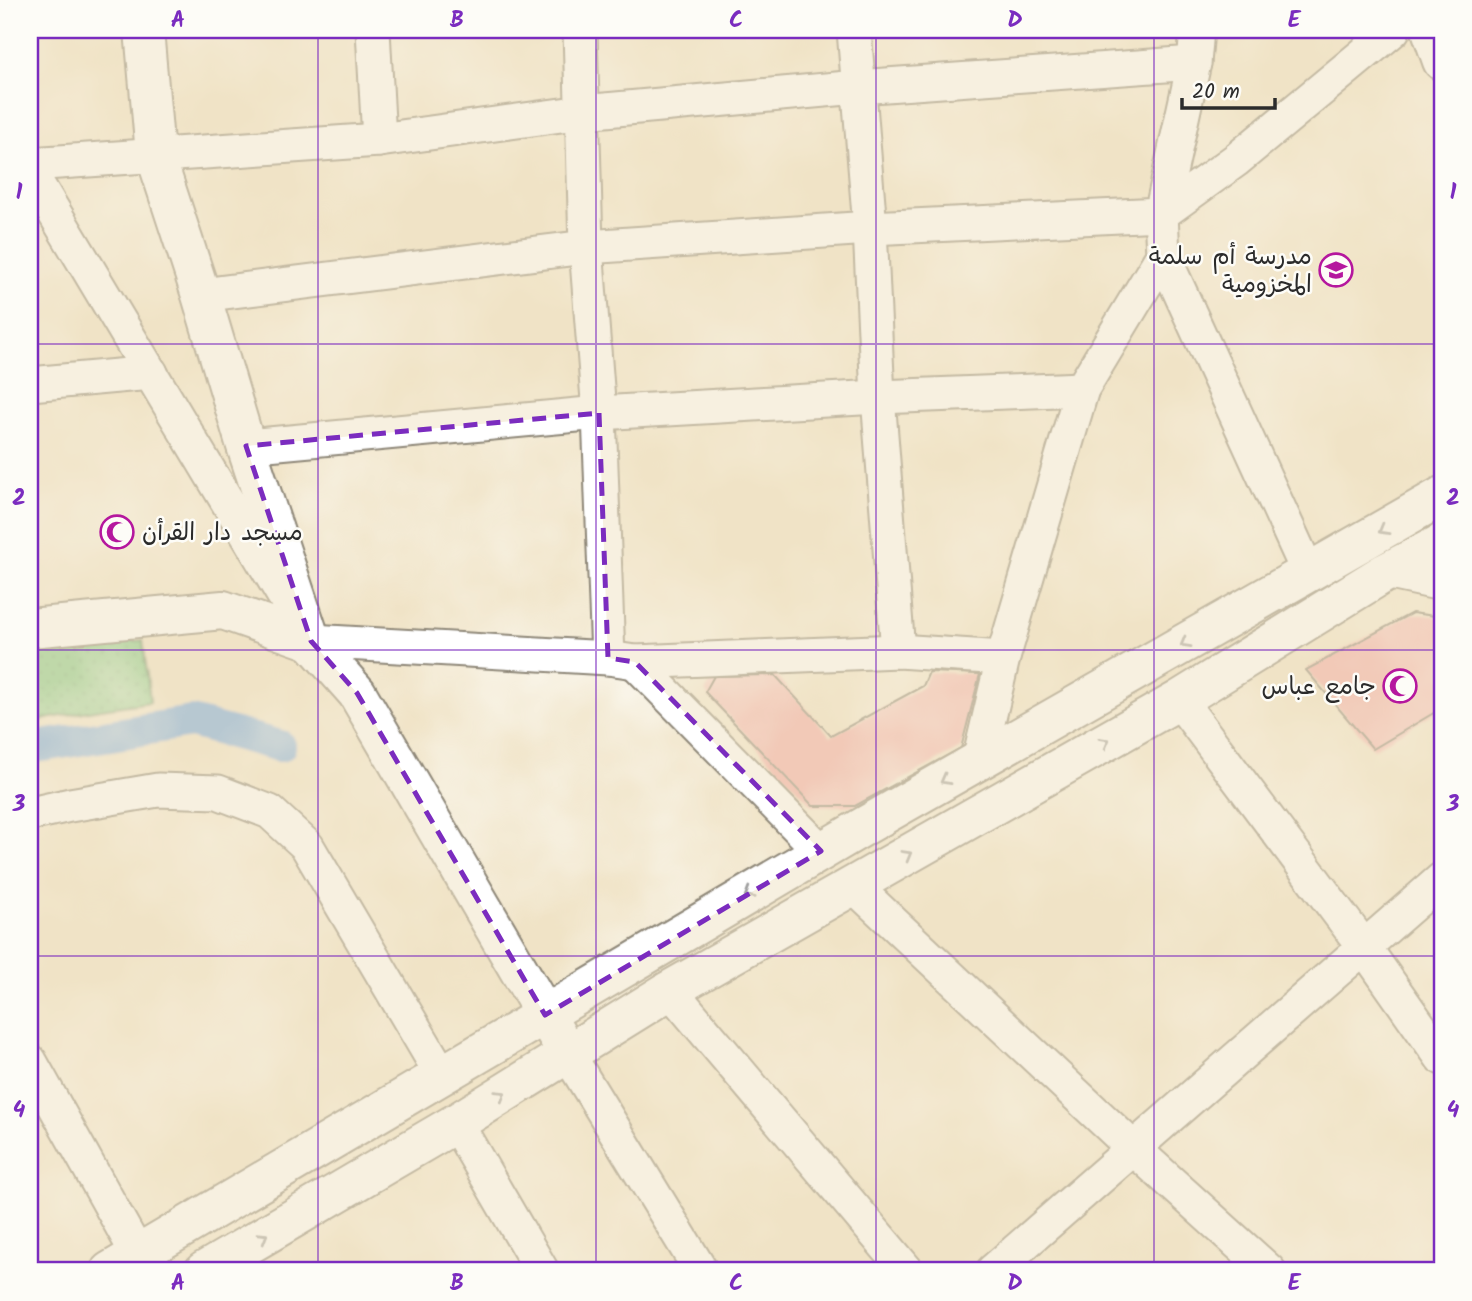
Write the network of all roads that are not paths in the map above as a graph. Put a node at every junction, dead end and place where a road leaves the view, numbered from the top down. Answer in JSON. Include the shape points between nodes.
{"nodes":[{"id":1,"x":144,"y":30,"type":"edge"},
{"id":2,"x":373,"y":30,"type":"edge"},
{"id":3,"x":580,"y":30,"type":"edge"},
{"id":4,"x":854,"y":30,"type":"edge"},
{"id":5,"x":1196,"y":30,"type":"edge"},
{"id":6,"x":1393,"y":30,"type":"edge"},
{"id":7,"x":1431,"y":30,"type":"edge"},
{"id":8,"x":1442,"y":61,"type":"edge"},
{"id":9,"x":1194,"y":63,"type":"junction"},
{"id":10,"x":858,"y":88,"type":"junction"},
{"id":11,"x":583,"y":112,"type":"junction"},
{"id":12,"x":379,"y":140,"type":"junction"},
{"id":13,"x":155,"y":154,"type":"junction"},
{"id":14,"x":30,"y":164,"type":"edge"},
{"id":15,"x":30,"y":172,"type":"edge"},
{"id":16,"x":1161,"y":214,"type":"junction"},
{"id":17,"x":870,"y":228,"type":"junction"},
{"id":18,"x":586,"y":247,"type":"junction"},
{"id":19,"x":1163,"y":255,"type":"junction"},
{"id":20,"x":201,"y":295,"type":"junction"},
{"id":21,"x":151,"y":373,"type":"junction"},
{"id":22,"x":30,"y":384,"type":"edge"},
{"id":23,"x":1082,"y":389,"type":"junction"},
{"id":24,"x":878,"y":397,"type":"junction"},
{"id":25,"x":599,"y":413,"type":"junction"},
{"id":26,"x":246,"y":446,"type":"junction"},
{"id":27,"x":1442,"y":496,"type":"edge"},
{"id":28,"x":1442,"y":543,"type":"edge"},
{"id":29,"x":1308,"y":572,"type":"junction"},
{"id":30,"x":1386,"y":572,"type":"junction"},
{"id":31,"x":1442,"y":584,"type":"edge"},
{"id":32,"x":30,"y":628,"type":"edge"},
{"id":33,"x":311,"y":641,"type":"junction"},
{"id":34,"x":898,"y":652,"type":"junction"},
{"id":35,"x":1003,"y":658,"type":"junction"},
{"id":36,"x":622,"y":660,"type":"junction"},
{"id":37,"x":1179,"y":700,"type":"junction"},
{"id":38,"x":979,"y":761,"type":"junction"},
{"id":39,"x":30,"y":814,"type":"edge"},
{"id":40,"x":821,"y":851,"type":"junction"},
{"id":41,"x":1442,"y":879,"type":"edge"},
{"id":42,"x":854,"y":886,"type":"junction"},
{"id":43,"x":1364,"y":947,"type":"junction"},
{"id":44,"x":670,"y":990,"type":"junction"},
{"id":45,"x":545,"y":1015,"type":"junction"},
{"id":46,"x":568,"y":1054,"type":"junction"},
{"id":47,"x":1442,"y":1058,"type":"edge"},
{"id":48,"x":30,"y":1061,"type":"edge"},
{"id":49,"x":442,"y":1075,"type":"junction"},
{"id":50,"x":456,"y":1123,"type":"junction"},
{"id":51,"x":1134,"y":1149,"type":"junction"},
{"id":52,"x":124,"y":1263,"type":"edge"},
{"id":53,"x":204,"y":1271,"type":"edge"},
{"id":54,"x":542,"y":1271,"type":"edge"},
{"id":55,"x":701,"y":1271,"type":"edge"},
{"id":56,"x":907,"y":1271,"type":"edge"},
{"id":57,"x":993,"y":1271,"type":"edge"},
{"id":58,"x":1269,"y":1271,"type":"edge"}],
"edges":[{"from":1,"to":13,"type":"main road"},
{"from":2,"to":12,"type":"street"},
{"from":3,"to":11,"type":"street"},
{"from":4,"to":10,"type":"street"},
{"from":5,"to":9,"type":"street"},
{"from":6,"to":16,"type":"street","via":[[1236,160]]},
{"from":7,"to":8,"type":"main road"},
{"from":9,"to":10,"type":"street"},
{"from":9,"to":16,"type":"street"},
{"from":10,"to":11,"type":"street"},
{"from":10,"to":17,"type":"street"},
{"from":11,"to":12,"type":"street"},
{"from":11,"to":18,"type":"street"},
{"from":12,"to":13,"type":"street"},
{"from":13,"to":14,"type":"street"},
{"from":13,"to":20,"type":"main road"},
{"from":15,"to":21,"type":"street"},
{"from":16,"to":17,"type":"street"},
{"from":16,"to":19,"type":"street"},
{"from":17,"to":18,"type":"street"},
{"from":17,"to":24,"type":"street"},
{"from":18,"to":20,"type":"street"},
{"from":18,"to":25,"type":"street"},
{"from":19,"to":23,"type":"street"},
{"from":19,"to":29,"type":"street"},
{"from":20,"to":26,"type":"main road"},
{"from":21,"to":22,"type":"street"},
{"from":21,"to":33,"type":"street"},
{"from":23,"to":24,"type":"street"},
{"from":23,"to":35,"type":"street"},
{"from":24,"to":25,"type":"street"},
{"from":24,"to":34,"type":"street"},
{"from":25,"to":26,"type":"street"},
{"from":25,"to":36,"type":"street"},
{"from":26,"to":33,"type":"main road"},
{"from":27,"to":29,"type":"main road","one_way":true},
{"from":28,"to":30,"type":"main road"},
{"from":29,"to":38,"type":"main road","one_way":true},
{"from":30,"to":31,"type":"street"},
{"from":30,"to":37,"type":"main road"},
{"from":32,"to":33,"type":"main road","via":[[223,610]]},
{"from":33,"to":36,"type":"street"},
{"from":33,"to":45,"type":"main road","via":[[357,693]]},
{"from":34,"to":35,"type":"street"},
{"from":34,"to":36,"type":"street"},
{"from":35,"to":38,"type":"street"},
{"from":36,"to":40,"type":"street"},
{"from":42,"to":37,"type":"main road","one_way":true},
{"from":37,"to":43,"type":"street"},
{"from":38,"to":40,"type":"main road","one_way":true},
{"from":39,"to":49,"type":"street","via":[[158,790],[218,792],[270,812],[307,846]]},
{"from":40,"to":45,"type":"main road","one_way":true},
{"from":41,"to":43,"type":"street"},
{"from":42,"to":44,"type":"main road"},
{"from":42,"to":51,"type":"street"},
{"from":43,"to":47,"type":"street"},
{"from":43,"to":51,"type":"street"},
{"from":44,"to":46,"type":"main road"},
{"from":44,"to":56,"type":"street"},
{"from":45,"to":46,"type":"main road"},
{"from":45,"to":49,"type":"main road"},
{"from":50,"to":46,"type":"main road","one_way":true},
{"from":46,"to":55,"type":"street"},
{"from":48,"to":52,"type":"street"},
{"from":49,"to":52,"type":"main road"},
{"from":53,"to":50,"type":"main road","one_way":true},
{"from":50,"to":54,"type":"street"},
{"from":51,"to":57,"type":"street"},
{"from":51,"to":58,"type":"street"}]}
